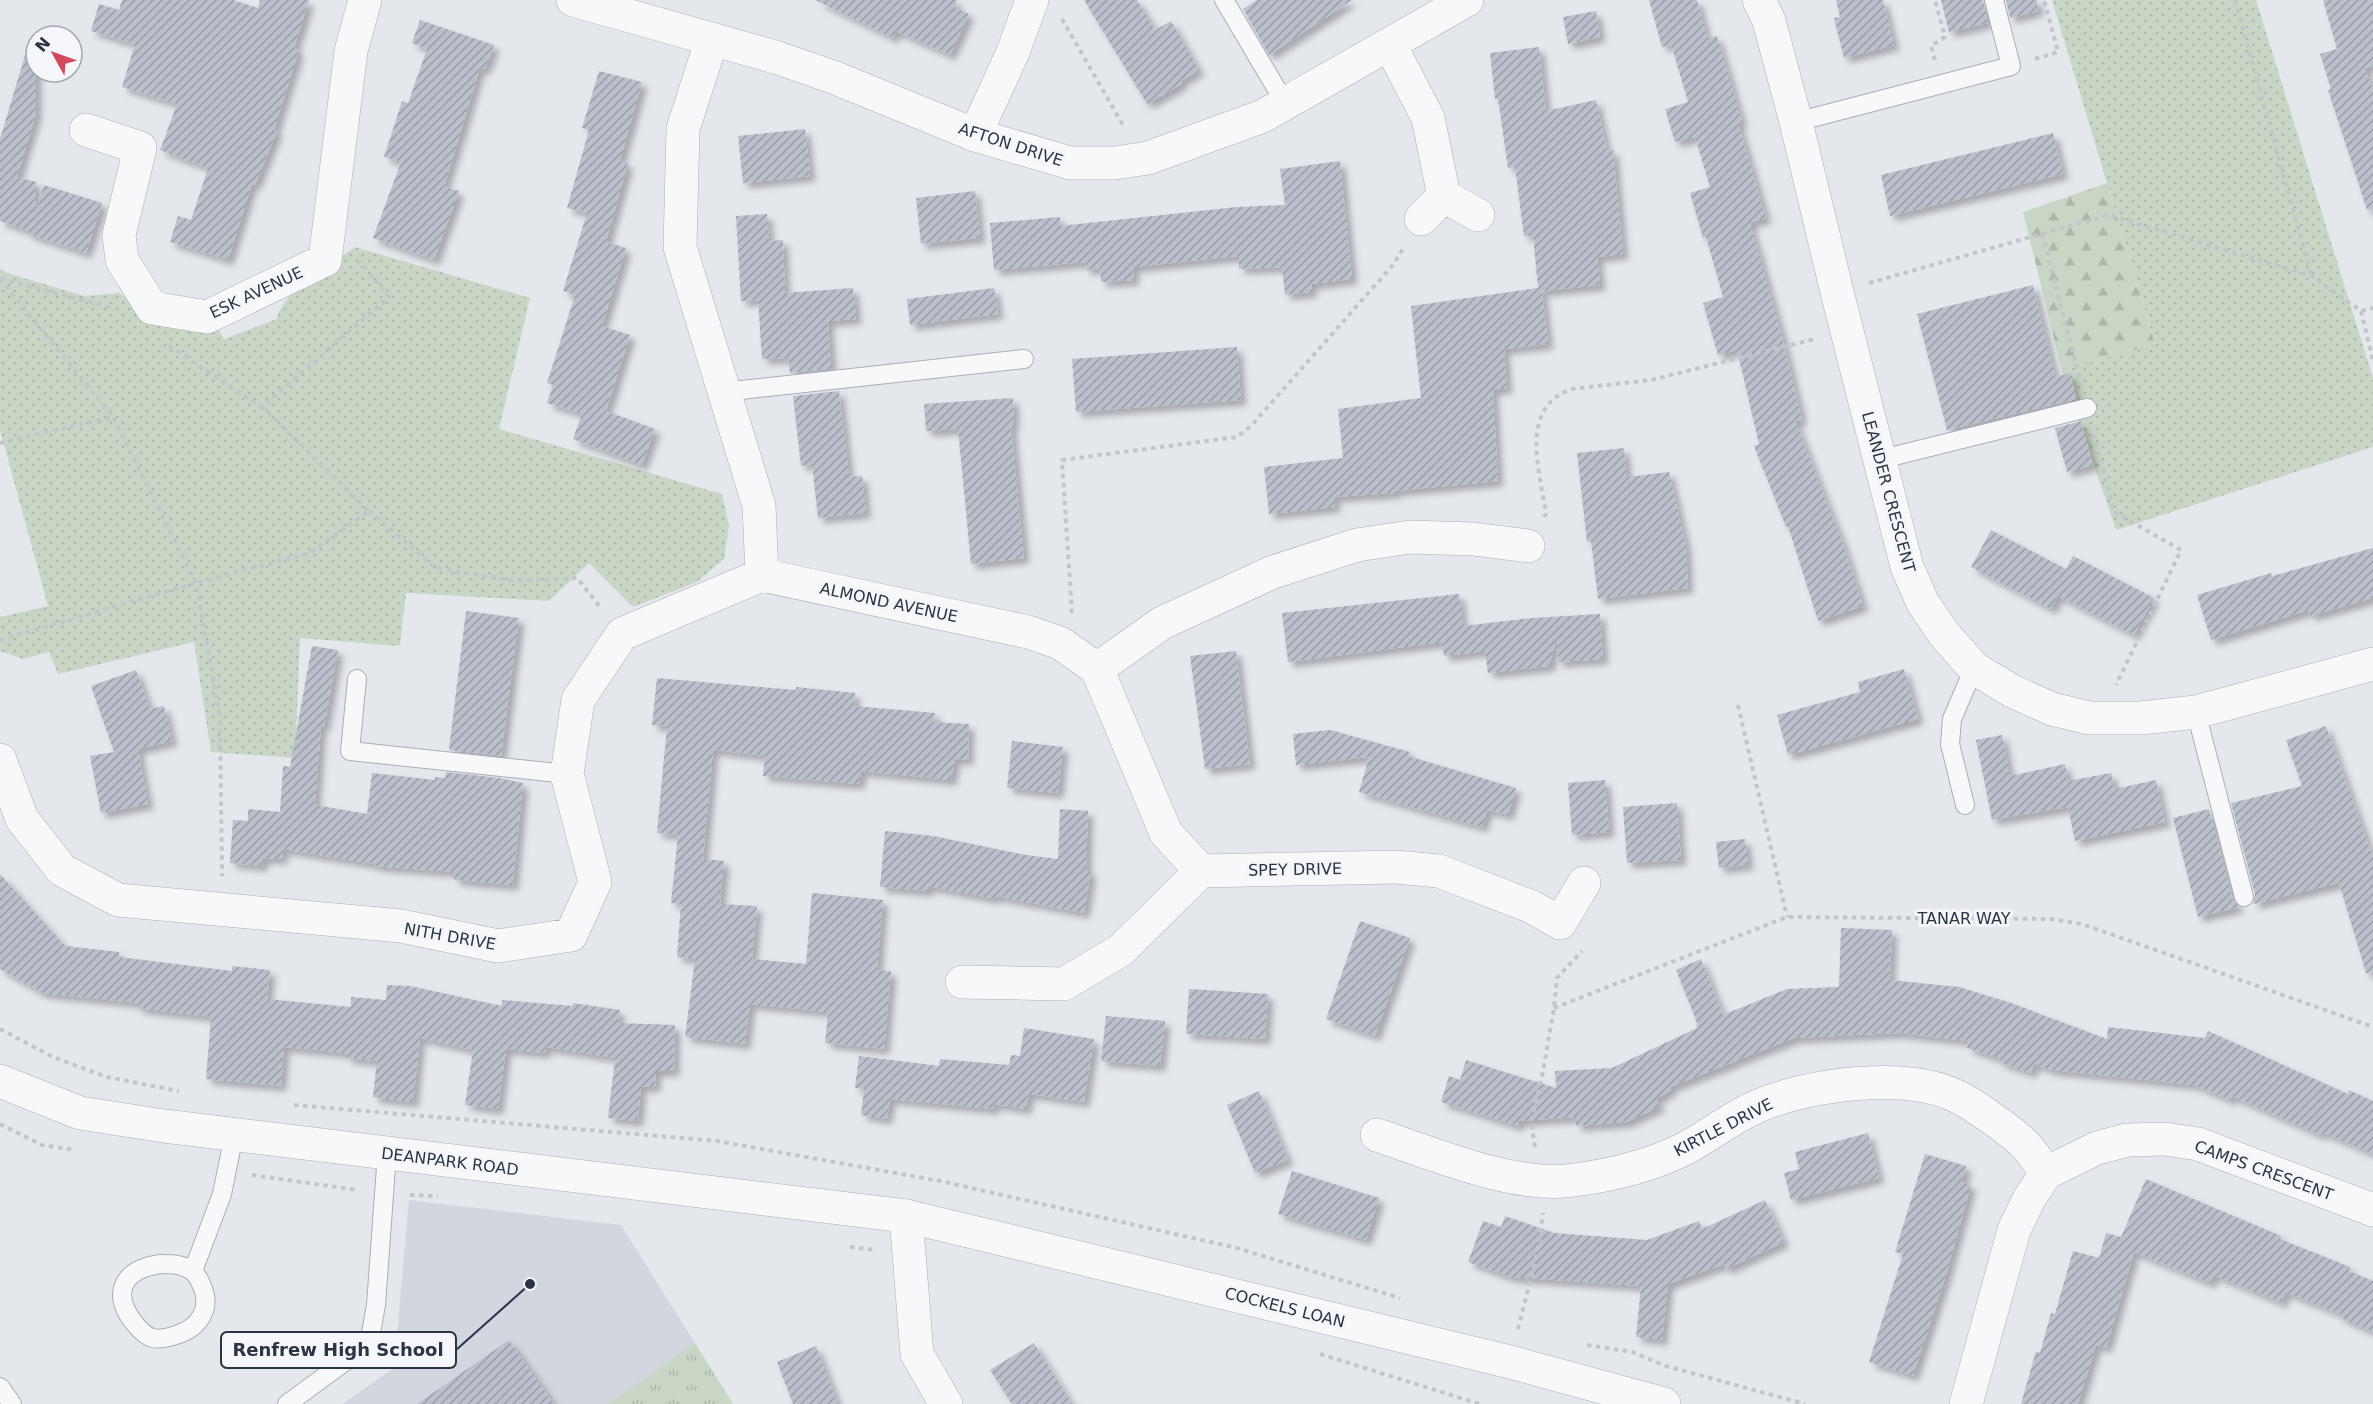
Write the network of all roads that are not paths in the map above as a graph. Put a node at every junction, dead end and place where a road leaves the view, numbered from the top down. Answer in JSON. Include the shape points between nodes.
{"nodes":[{"id":1,"x":365,"y":0,"type":"edge"},
{"id":2,"x":573,"y":0,"type":"edge"},
{"id":3,"x":1224,"y":0,"type":"edge"},
{"id":4,"x":1467,"y":0,"type":"edge"},
{"id":5,"x":1760,"y":0,"type":"edge"},
{"id":6,"x":1994,"y":0,"type":"edge"},
{"id":7,"x":1044,"y":5,"type":"edge"},
{"id":8,"x":712,"y":39,"type":"junction"},
{"id":9,"x":1390,"y":45,"type":"junction"},
{"id":10,"x":1285,"y":103,"type":"junction"},
{"id":11,"x":1797,"y":122,"type":"junction"},
{"id":12,"x":86,"y":130,"type":"dead end"},
{"id":13,"x":975,"y":135,"type":"junction"},
{"id":14,"x":1478,"y":215,"type":"dead end"},
{"id":15,"x":1024,"y":359,"type":"dead end"},
{"id":16,"x":723,"y":392,"type":"junction"},
{"id":17,"x":2087,"y":408,"type":"road end"},
{"id":18,"x":1878,"y":460,"type":"junction"},
{"id":19,"x":1528,"y":546,"type":"road end"},
{"id":20,"x":762,"y":575,"type":"junction"},
{"id":21,"x":2373,"y":664,"type":"edge"},
{"id":22,"x":1974,"y":668,"type":"junction"},
{"id":23,"x":1097,"y":669,"type":"junction"},
{"id":24,"x":357,"y":679,"type":"dead end"},
{"id":25,"x":2196,"y":712,"type":"junction"},
{"id":26,"x":0,"y":760,"type":"edge"},
{"id":27,"x":567,"y":774,"type":"junction"},
{"id":28,"x":1965,"y":805,"type":"dead end"},
{"id":29,"x":1201,"y":871,"type":"junction"},
{"id":30,"x":1584,"y":883,"type":"dead end"},
{"id":31,"x":2244,"y":897,"type":"dead end"},
{"id":32,"x":963,"y":982,"type":"dead end"},
{"id":33,"x":1,"y":1085,"type":"edge"},
{"id":34,"x":234,"y":1135,"type":"junction"},
{"id":35,"x":1377,"y":1135,"type":"dead end"},
{"id":36,"x":387,"y":1153,"type":"junction"},
{"id":37,"x":2046,"y":1173,"type":"junction"},
{"id":38,"x":2373,"y":1210,"type":"edge"},
{"id":39,"x":906,"y":1216,"type":"junction"},
{"id":40,"x":193,"y":1271,"type":"junction"},
{"id":41,"x":0,"y":1388,"type":"edge"},
{"id":42,"x":12,"y":1404,"type":"edge"},
{"id":43,"x":287,"y":1404,"type":"edge"},
{"id":44,"x":945,"y":1404,"type":"edge"},
{"id":45,"x":1664,"y":1404,"type":"edge"},
{"id":46,"x":1966,"y":1404,"type":"edge"}],
"edges":[{"from":1,"to":12,"type":"street","name":"ESK AVENUE","via":[[351,51],[325,260],[207,316],[152,308],[122,260],[119,235],[140,148]]},
{"from":2,"to":8,"type":"street","name":"AFTON DRIVE"},
{"from":3,"to":10,"type":"lane"},
{"from":4,"to":9,"type":"street","name":"AFTON DRIVE"},
{"from":5,"to":11,"type":"street","name":"LEANDER CRESCENT"},
{"from":6,"to":11,"type":"lane","via":[[2011,66]]},
{"from":7,"to":13,"type":"street","via":[[1012,52]]},
{"from":8,"to":13,"type":"street","name":"AFTON DRIVE","via":[[833,77]]},
{"from":8,"to":16,"type":"street","via":[[683,129],[680,247]]},
{"from":9,"to":10,"type":"street","name":"AFTON DRIVE"},
{"from":9,"to":14,"type":"street","via":[[1428,118],[1432,208]]},
{"from":10,"to":13,"type":"street","name":"AFTON DRIVE","via":[[1263,116],[1142,159],[1115,163],[1070,163]]},
{"from":11,"to":18,"type":"street","name":"LEANDER CRESCENT"},
{"from":15,"to":16,"type":"lane"},
{"from":16,"to":20,"type":"street","via":[[759,506]]},
{"from":17,"to":18,"type":"lane"},
{"from":18,"to":22,"type":"street","name":"LEANDER CRESCENT","via":[[1907,567],[1923,603]]},
{"from":19,"to":23,"type":"street","via":[[1473,538],[1410,537],[1357,545],[1274,572],[1162,623]]},
{"from":20,"to":23,"type":"street","name":"ALMOND AVENUE","via":[[1028,632],[1060,643]]},
{"from":20,"to":27,"type":"street","name":"NITH DRIVE","via":[[622,634],[578,700]]},
{"from":21,"to":25,"type":"street","name":"LEANDER CRESCENT"},
{"from":22,"to":25,"type":"street","name":"LEANDER CRESCENT","via":[[2052,709],[2089,718]]},
{"from":22,"to":28,"type":"lane","via":[[1952,719],[1950,744]]},
{"from":23,"to":29,"type":"street","via":[[1166,833]]},
{"from":24,"to":27,"type":"lane","via":[[350,751]]},
{"from":25,"to":31,"type":"lane"},
{"from":26,"to":27,"type":"street","name":"NITH DRIVE","via":[[22,819],[62,870],[118,900],[401,926],[498,946],[571,935],[595,882]]},
{"from":29,"to":30,"type":"street","name":"SPEY DRIVE","via":[[1396,867],[1439,871],[1532,907],[1560,923]]},
{"from":29,"to":32,"type":"street","via":[[1121,950],[1064,984]]},
{"from":33,"to":34,"type":"street","name":"DEANPARK ROAD","via":[[80,1113]]},
{"from":34,"to":36,"type":"street","name":"DEANPARK ROAD"},
{"from":34,"to":40,"type":"lane","via":[[222,1194]]},
{"from":35,"to":37,"type":"street","name":"KIRTLE DRIVE","via":[[1486,1171],[1541,1181],[1573,1181],[1634,1169],[1683,1150],[1757,1106],[1808,1089],[1888,1083],[1929,1087],[1958,1096],[2023,1142]]},
{"from":36,"to":39,"type":"street","name":"DEANPARK ROAD"},
{"from":36,"to":43,"type":"lane","via":[[376,1305],[369,1344]]},
{"from":37,"to":38,"type":"street","name":"CAMPS CRESCENT","via":[[2097,1148],[2127,1140],[2165,1139],[2198,1143]]},
{"from":37,"to":46,"type":"street","via":[[2014,1230]]},
{"from":39,"to":44,"type":"street","via":[[917,1354]]},
{"from":39,"to":45,"type":"street","name":"COCKELS LOAN","via":[[1510,1362]]},
{"from":40,"to":40,"type":"lane","via":[[206,1296],[206,1310],[197,1324],[168,1337],[153,1338],[138,1328],[121,1296],[131,1274],[161,1264]]},
{"from":41,"to":42,"type":"lane"}]}
